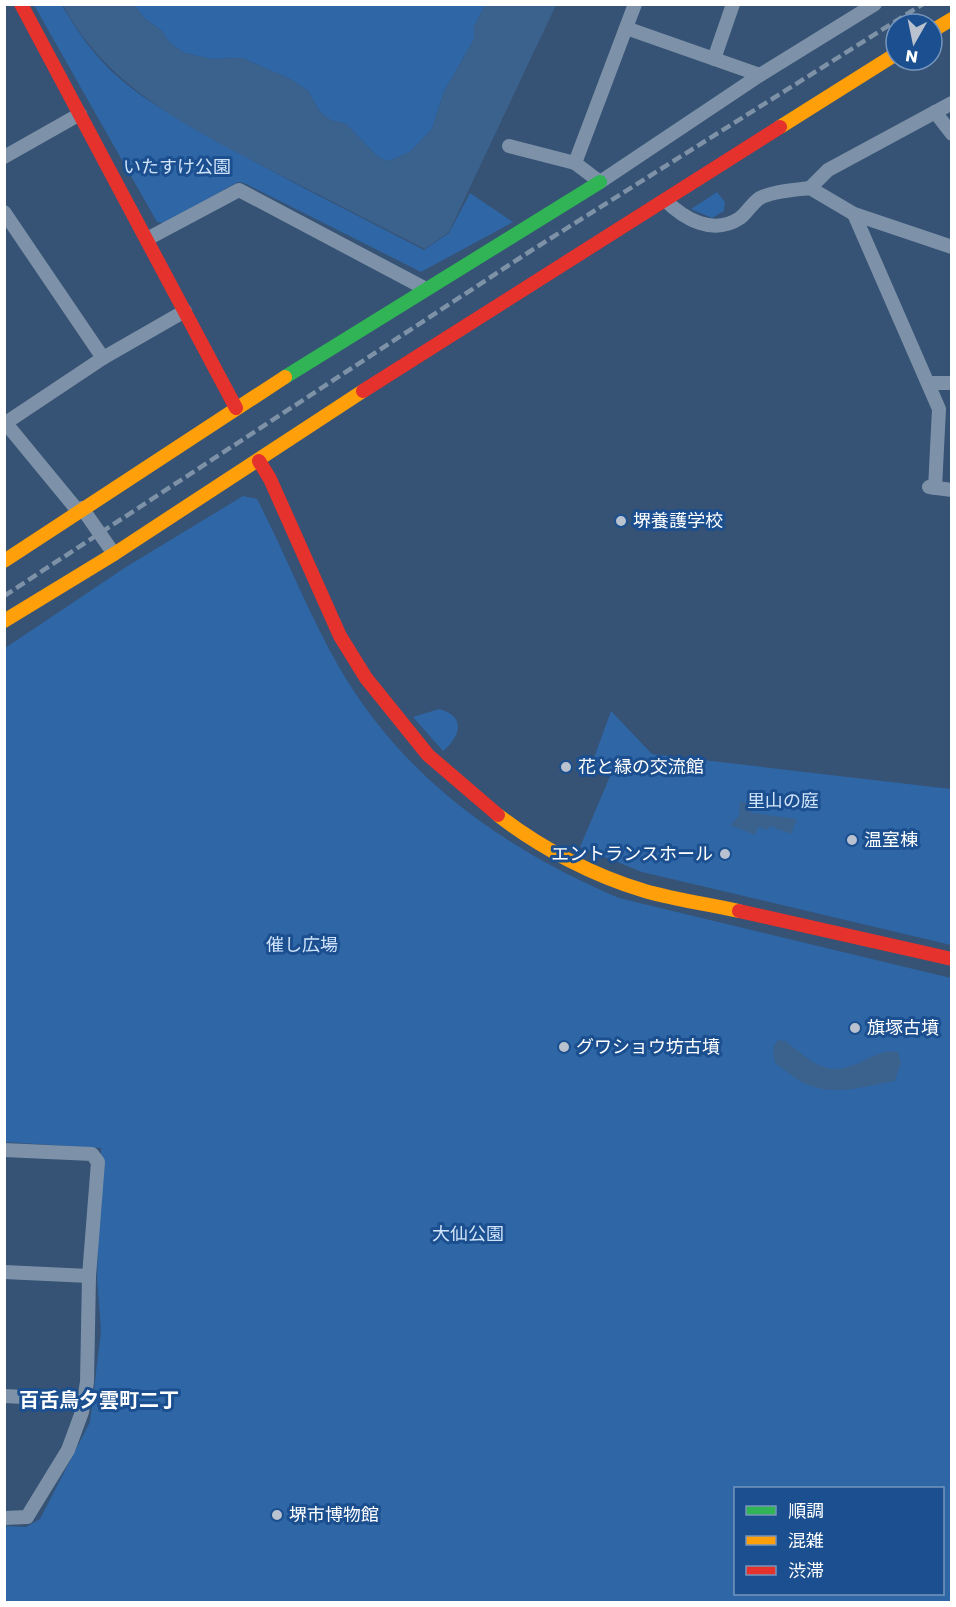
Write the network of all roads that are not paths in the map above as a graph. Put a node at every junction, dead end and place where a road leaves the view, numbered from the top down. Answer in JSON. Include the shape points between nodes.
{"nodes":[{"id":1,"x":21,"y":4,"type":"edge"},
{"id":2,"x":634,"y":4,"type":"edge"},
{"id":3,"x":733,"y":4,"type":"edge"},
{"id":4,"x":875,"y":4,"type":"edge"},
{"id":5,"x":626,"y":28,"type":"junction"},
{"id":6,"x":714,"y":59,"type":"junction"},
{"id":7,"x":884,"y":62,"type":"edge"},
{"id":8,"x":760,"y":75,"type":"junction"},
{"id":9,"x":951,"y":103,"type":"edge"},
{"id":10,"x":936,"y":112,"type":"junction"},
{"id":11,"x":80,"y":114,"type":"junction"},
{"id":12,"x":951,"y":134,"type":"edge"},
{"id":13,"x":509,"y":146,"type":"dead end"},
{"id":14,"x":4,"y":157,"type":"edge"},
{"id":15,"x":575,"y":163,"type":"junction"},
{"id":16,"x":600,"y":182,"type":"junction"},
{"id":17,"x":810,"y":188,"type":"junction"},
{"id":18,"x":665,"y":200,"type":"junction"},
{"id":19,"x":4,"y":212,"type":"edge"},
{"id":20,"x":854,"y":214,"type":"junction"},
{"id":21,"x":147,"y":239,"type":"junction"},
{"id":22,"x":951,"y":247,"type":"edge"},
{"id":23,"x":426,"y":288,"type":"junction"},
{"id":24,"x":184,"y":310,"type":"junction"},
{"id":25,"x":103,"y":358,"type":"junction"},
{"id":26,"x":929,"y":383,"type":"junction"},
{"id":27,"x":951,"y":383,"type":"edge"},
{"id":28,"x":236,"y":408,"type":"junction"},
{"id":29,"x":5,"y":422,"type":"edge"},
{"id":30,"x":259,"y":461,"type":"junction"},
{"id":31,"x":951,"y":490,"type":"edge"},
{"id":32,"x":80,"y":510,"type":"junction"},
{"id":33,"x":114,"y":554,"type":"junction"},
{"id":34,"x":4,"y":561,"type":"edge"},
{"id":35,"x":4,"y":621,"type":"edge"},
{"id":36,"x":951,"y":959,"type":"edge"},
{"id":37,"x":4,"y":1150,"type":"edge"},
{"id":38,"x":4,"y":1272,"type":"edge"},
{"id":39,"x":89,"y":1276,"type":"junction"},
{"id":40,"x":4,"y":1396,"type":"edge"},
{"id":41,"x":84,"y":1400,"type":"junction"},
{"id":42,"x":4,"y":1518,"type":"edge"}],
"edges":[{"from":1,"to":11,"type":"street"},
{"from":2,"to":5,"type":"street"},
{"from":3,"to":6,"type":"street"},
{"from":4,"to":8,"type":"street"},
{"from":5,"to":6,"type":"street"},
{"from":5,"to":15,"type":"street"},
{"from":6,"to":8,"type":"street"},
{"from":7,"to":18,"type":"street"},
{"from":8,"to":16,"type":"street"},
{"from":9,"to":10,"type":"street"},
{"from":10,"to":12,"type":"street"},
{"from":10,"to":17,"type":"street","via":[[828,170]]},
{"from":11,"to":14,"type":"street"},
{"from":11,"to":21,"type":"street"},
{"from":13,"to":15,"type":"street"},
{"from":15,"to":16,"type":"street"},
{"from":16,"to":23,"type":"street"},
{"from":17,"to":18,"type":"street","via":[[759,198],[740,218],[727,224],[692,222]]},
{"from":17,"to":20,"type":"street"},
{"from":18,"to":30,"type":"street","via":[[479,316]]},
{"from":19,"to":25,"type":"street"},
{"from":20,"to":22,"type":"street"},
{"from":20,"to":26,"type":"street"},
{"from":21,"to":23,"type":"street","via":[[239,190]]},
{"from":21,"to":24,"type":"street"},
{"from":23,"to":28,"type":"street"},
{"from":24,"to":25,"type":"street"},
{"from":24,"to":28,"type":"street"},
{"from":25,"to":29,"type":"street"},
{"from":26,"to":27,"type":"street"},
{"from":26,"to":31,"type":"street","via":[[939,409],[932,488]]},
{"from":28,"to":32,"type":"street"},
{"from":29,"to":32,"type":"street"},
{"from":30,"to":33,"type":"street"},
{"from":30,"to":36,"type":"street","via":[[354,661],[401,728],[478,802],[526,836],[634,888]]},
{"from":32,"to":33,"type":"street"},
{"from":32,"to":34,"type":"street"},
{"from":33,"to":35,"type":"street"},
{"from":37,"to":39,"type":"street","via":[[92,1154],[98,1162]]},
{"from":38,"to":39,"type":"street"},
{"from":39,"to":41,"type":"street"},
{"from":40,"to":41,"type":"street"},
{"from":41,"to":42,"type":"street","via":[[68,1450],[27,1517]]}]}
